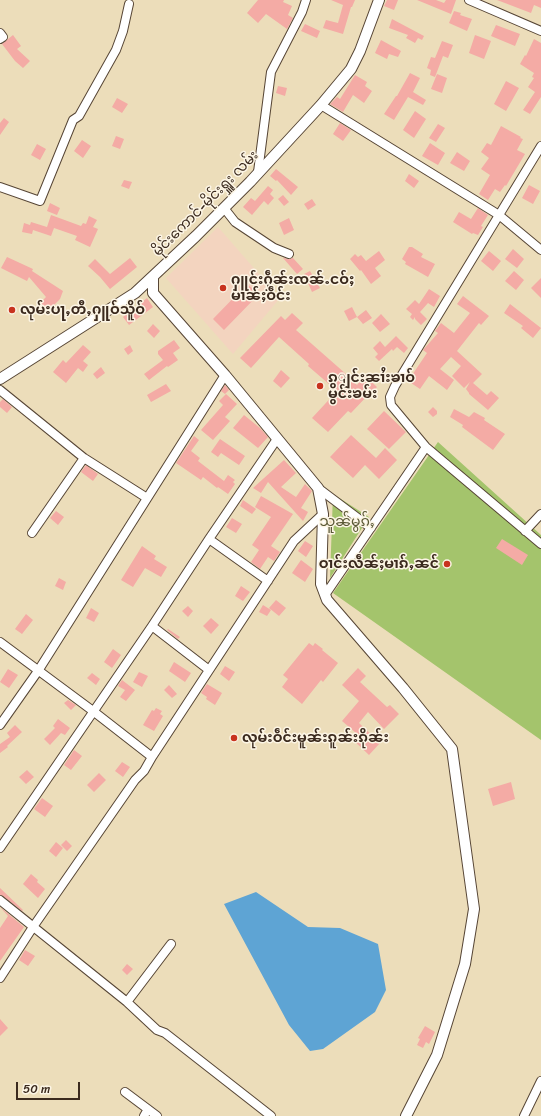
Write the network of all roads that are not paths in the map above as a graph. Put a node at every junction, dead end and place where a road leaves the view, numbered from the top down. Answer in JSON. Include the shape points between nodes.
{"nodes":[{"id":1,"x":306,"y":0,"type":"edge"},
{"id":2,"x":380,"y":0,"type":"edge"},
{"id":3,"x":469,"y":0,"type":"edge"},
{"id":4,"x":129,"y":4,"type":"dead end"},
{"id":5,"x":541,"y":31,"type":"edge"},
{"id":6,"x":0,"y":33,"type":"edge"},
{"id":7,"x":0,"y":39,"type":"edge"},
{"id":8,"x":321,"y":105,"type":"junction"},
{"id":9,"x":541,"y":146,"type":"edge"},
{"id":10,"x":258,"y":172,"type":"junction"},
{"id":11,"x":0,"y":187,"type":"edge"},
{"id":12,"x":224,"y":208,"type":"junction"},
{"id":13,"x":499,"y":215,"type":"junction"},
{"id":14,"x":541,"y":250,"type":"edge"},
{"id":15,"x":289,"y":254,"type":"dead end"},
{"id":16,"x":153,"y":277,"type":"junction"},
{"id":17,"x":135,"y":293,"type":"junction"},
{"id":18,"x":153,"y":293,"type":"junction"},
{"id":19,"x":224,"y":375,"type":"junction"},
{"id":20,"x":0,"y":379,"type":"edge"},
{"id":21,"x":0,"y":390,"type":"edge"},
{"id":22,"x":277,"y":439,"type":"junction"},
{"id":23,"x":426,"y":447,"type":"junction"},
{"id":24,"x":84,"y":458,"type":"junction"},
{"id":25,"x":318,"y":488,"type":"junction"},
{"id":26,"x":147,"y":498,"type":"junction"},
{"id":27,"x":323,"y":514,"type":"junction"},
{"id":28,"x":541,"y":514,"type":"edge"},
{"id":29,"x":371,"y":528,"type":"junction"},
{"id":30,"x":525,"y":531,"type":"junction"},
{"id":31,"x":32,"y":533,"type":"dead end"},
{"id":32,"x":209,"y":539,"type":"junction"},
{"id":33,"x":541,"y":544,"type":"edge"},
{"id":34,"x":268,"y":581,"type":"junction"},
{"id":35,"x":325,"y":595,"type":"junction"},
{"id":36,"x":152,"y":626,"type":"junction"},
{"id":37,"x":0,"y":642,"type":"edge"},
{"id":38,"x":209,"y":670,"type":"junction"},
{"id":39,"x":38,"y":671,"type":"junction"},
{"id":40,"x":93,"y":711,"type":"junction"},
{"id":41,"x":0,"y":725,"type":"edge"},
{"id":42,"x":152,"y":757,"type":"junction"},
{"id":43,"x":0,"y":848,"type":"edge"},
{"id":44,"x":0,"y":900,"type":"edge"},
{"id":45,"x":33,"y":927,"type":"junction"},
{"id":46,"x":171,"y":944,"type":"dead end"},
{"id":47,"x":0,"y":978,"type":"edge"},
{"id":48,"x":127,"y":1002,"type":"junction"},
{"id":49,"x":541,"y":1081,"type":"edge"},
{"id":50,"x":126,"y":1092,"type":"dead end"},
{"id":51,"x":146,"y":1112,"type":"edge"},
{"id":52,"x":157,"y":1116,"type":"edge"},
{"id":53,"x":271,"y":1116,"type":"edge"},
{"id":54,"x":406,"y":1116,"type":"edge"},
{"id":55,"x":524,"y":1116,"type":"edge"}],
"edges":[{"from":1,"to":10,"type":"street","via":[[271,72]]},
{"from":2,"to":8,"type":"main road","name":"မိုင်းကောင်-မိုင်းရှူး လမ်း","via":[[351,69]]},
{"from":3,"to":5,"type":"street"},
{"from":4,"to":11,"type":"street","via":[[124,30],[116,50],[79,116],[73,120],[40,201]]},
{"from":6,"to":7,"type":"street"},
{"from":8,"to":10,"type":"main road","name":"မိုင်းကောင်-မိုင်းရှူး လမ်း"},
{"from":8,"to":13,"type":"street"},
{"from":9,"to":13,"type":"street"},
{"from":10,"to":12,"type":"main road","name":"မိုင်းကောင်-မိုင်းရှူး လမ်း"},
{"from":12,"to":15,"type":"street","via":[[235,222],[274,248]]},
{"from":12,"to":16,"type":"main road","name":"မိုင်းကောင်-မိုင်းရှူး လမ်း"},
{"from":13,"to":14,"type":"street"},
{"from":13,"to":23,"type":"street","via":[[390,397],[391,405]]},
{"from":16,"to":17,"type":"main road","name":"မိုင်းကောင်-မိုင်းရှူး လမ်း"},
{"from":16,"to":18,"type":"main road"},
{"from":17,"to":18,"type":"main road"},
{"from":17,"to":20,"type":"main road","name":"မိုင်းကောင်-မိုင်းရှူး လမ်း"},
{"from":18,"to":19,"type":"main road"},
{"from":19,"to":22,"type":"main road"},
{"from":19,"to":26,"type":"street"},
{"from":21,"to":24,"type":"street"},
{"from":22,"to":25,"type":"main road"},
{"from":22,"to":32,"type":"street"},
{"from":23,"to":29,"type":"street"},
{"from":23,"to":30,"type":"street"},
{"from":24,"to":26,"type":"street"},
{"from":24,"to":31,"type":"street"},
{"from":25,"to":27,"type":"main road"},
{"from":25,"to":29,"type":"street"},
{"from":26,"to":39,"type":"street"},
{"from":27,"to":34,"type":"street","via":[[294,541]]},
{"from":27,"to":35,"type":"main road","via":[[321,584]]},
{"from":28,"to":30,"type":"street"},
{"from":29,"to":35,"type":"street"},
{"from":30,"to":33,"type":"street"},
{"from":32,"to":34,"type":"street"},
{"from":32,"to":36,"type":"street"},
{"from":34,"to":38,"type":"street"},
{"from":35,"to":54,"type":"main road","via":[[452,748],[474,909],[465,964],[437,1055]]},
{"from":36,"to":38,"type":"street"},
{"from":36,"to":40,"type":"street"},
{"from":37,"to":39,"type":"street"},
{"from":38,"to":42,"type":"street"},
{"from":39,"to":40,"type":"street"},
{"from":39,"to":41,"type":"street"},
{"from":40,"to":42,"type":"street"},
{"from":40,"to":43,"type":"street"},
{"from":42,"to":45,"type":"street"},
{"from":44,"to":45,"type":"street"},
{"from":45,"to":47,"type":"street"},
{"from":45,"to":48,"type":"street"},
{"from":46,"to":48,"type":"street"},
{"from":48,"to":53,"type":"street","via":[[157,1030]]},
{"from":49,"to":55,"type":"street"},
{"from":50,"to":51,"type":"street"},
{"from":51,"to":52,"type":"street"}]}
